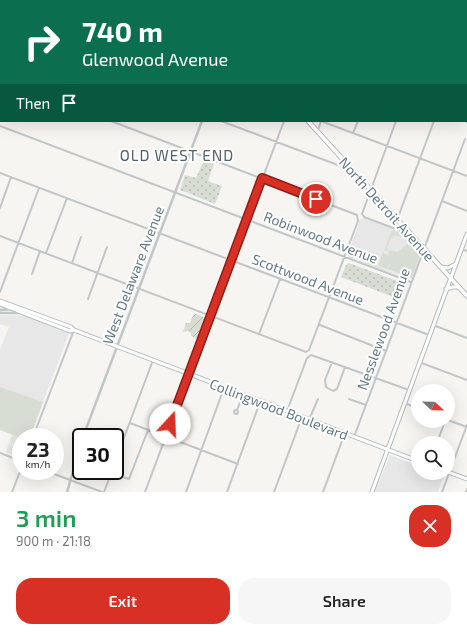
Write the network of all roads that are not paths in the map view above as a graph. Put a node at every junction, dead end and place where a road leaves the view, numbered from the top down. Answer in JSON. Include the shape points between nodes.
{"nodes":[{"id":1,"x":114,"y":122,"type":"edge"},
{"id":2,"x":202,"y":122,"type":"edge"},
{"id":3,"x":224,"y":122,"type":"edge"},
{"id":4,"x":284,"y":122,"type":"edge"},
{"id":5,"x":309,"y":122,"type":"edge"},
{"id":6,"x":321,"y":122,"type":"edge"},
{"id":7,"x":324,"y":122,"type":"edge"},
{"id":8,"x":358,"y":122,"type":"edge"},
{"id":9,"x":396,"y":122,"type":"edge"},
{"id":10,"x":434,"y":122,"type":"edge"},
{"id":11,"x":0,"y":126,"type":"edge"},
{"id":12,"x":317,"y":131,"type":"junction"},
{"id":13,"x":353,"y":133,"type":"junction"},
{"id":14,"x":465,"y":139,"type":"dead end"},
{"id":15,"x":276,"y":142,"type":"junction"},
{"id":16,"x":386,"y":146,"type":"junction"},
{"id":17,"x":191,"y":151,"type":"junction"},
{"id":18,"x":420,"y":158,"type":"junction"},
{"id":19,"x":352,"y":170,"type":"junction"},
{"id":20,"x":453,"y":171,"type":"junction"},
{"id":21,"x":0,"y":173,"type":"edge"},
{"id":22,"x":467,"y":176,"type":"edge"},
{"id":23,"x":11,"y":177,"type":"junction"},
{"id":24,"x":262,"y":178,"type":"junction"},
{"id":25,"x":39,"y":188,"type":"junction"},
{"id":26,"x":370,"y":190,"type":"junction"},
{"id":27,"x":175,"y":192,"type":"junction"},
{"id":28,"x":67,"y":198,"type":"junction"},
{"id":29,"x":442,"y":201,"type":"junction"},
{"id":30,"x":0,"y":208,"type":"edge"},
{"id":31,"x":467,"y":211,"type":"edge"},
{"id":32,"x":397,"y":219,"type":"junction"},
{"id":33,"x":247,"y":220,"type":"junction"},
{"id":34,"x":394,"y":228,"type":"junction"},
{"id":35,"x":405,"y":228,"type":"junction"},
{"id":36,"x":160,"y":234,"type":"junction"},
{"id":37,"x":467,"y":234,"type":"edge"},
{"id":38,"x":0,"y":236,"type":"edge"},
{"id":39,"x":81,"y":237,"type":"dead end"},
{"id":40,"x":18,"y":243,"type":"junction"},
{"id":41,"x":107,"y":247,"type":"dead end"},
{"id":42,"x":424,"y":249,"type":"junction"},
{"id":43,"x":461,"y":249,"type":"junction"},
{"id":44,"x":40,"y":251,"type":"junction"},
{"id":45,"x":467,"y":251,"type":"edge"},
{"id":46,"x":46,"y":253,"type":"junction"},
{"id":47,"x":345,"y":257,"type":"junction"},
{"id":48,"x":231,"y":260,"type":"junction"},
{"id":49,"x":72,"y":263,"type":"junction"},
{"id":50,"x":456,"y":264,"type":"junction"},
{"id":51,"x":441,"y":268,"type":"junction"},
{"id":52,"x":98,"y":272,"type":"junction"},
{"id":53,"x":32,"y":274,"type":"dead end"},
{"id":54,"x":451,"y":278,"type":"junction"},
{"id":55,"x":280,"y":279,"type":"junction"},
{"id":56,"x":411,"y":282,"type":"junction"},
{"id":57,"x":459,"y":287,"type":"junction"},
{"id":58,"x":139,"y":289,"type":"junction"},
{"id":59,"x":446,"y":290,"type":"junction"},
{"id":60,"x":0,"y":292,"type":"edge"},
{"id":61,"x":467,"y":296,"type":"edge"},
{"id":62,"x":330,"y":298,"type":"junction"},
{"id":63,"x":88,"y":299,"type":"dead end"},
{"id":64,"x":0,"y":301,"type":"edge"},
{"id":65,"x":0,"y":304,"type":"edge"},
{"id":66,"x":20,"y":308,"type":"junction"},
{"id":67,"x":10,"y":309,"type":"junction"},
{"id":68,"x":0,"y":312,"type":"edge"},
{"id":69,"x":20,"y":313,"type":"junction"},
{"id":70,"x":210,"y":316,"type":"junction"},
{"id":71,"x":51,"y":320,"type":"junction"},
{"id":72,"x":48,"y":323,"type":"junction"},
{"id":73,"x":396,"y":323,"type":"junction"},
{"id":74,"x":319,"y":325,"type":"junction"},
{"id":75,"x":433,"y":325,"type":"junction"},
{"id":76,"x":74,"y":330,"type":"junction"},
{"id":77,"x":259,"y":334,"type":"junction"},
{"id":78,"x":430,"y":335,"type":"junction"},
{"id":79,"x":467,"y":338,"type":"edge"},
{"id":80,"x":118,"y":347,"type":"junction"},
{"id":81,"x":386,"y":351,"type":"junction"},
{"id":82,"x":153,"y":360,"type":"junction"},
{"id":83,"x":332,"y":362,"type":"junction"},
{"id":84,"x":419,"y":362,"type":"junction"},
{"id":85,"x":345,"y":367,"type":"junction"},
{"id":86,"x":189,"y":374,"type":"junction"},
{"id":87,"x":376,"y":378,"type":"junction"},
{"id":88,"x":467,"y":380,"type":"edge"},
{"id":89,"x":224,"y":388,"type":"junction"},
{"id":90,"x":409,"y":390,"type":"junction"},
{"id":91,"x":242,"y":395,"type":"junction"},
{"id":92,"x":318,"y":399,"type":"dead end"},
{"id":93,"x":349,"y":399,"type":"dead end"},
{"id":94,"x":260,"y":402,"type":"junction"},
{"id":95,"x":404,"y":403,"type":"junction"},
{"id":96,"x":366,"y":405,"type":"junction"},
{"id":97,"x":411,"y":406,"type":"edge"},
{"id":98,"x":237,"y":410,"type":"dead end"},
{"id":99,"x":287,"y":412,"type":"junction"},
{"id":100,"x":302,"y":417,"type":"junction"},
{"id":101,"x":309,"y":420,"type":"junction"},
{"id":102,"x":455,"y":422,"type":"edge"},
{"id":103,"x":130,"y":423,"type":"junction"},
{"id":104,"x":467,"y":426,"type":"edge"},
{"id":105,"x":36,"y":428,"type":"edge"},
{"id":106,"x":87,"y":428,"type":"edge"},
{"id":107,"x":148,"y":430,"type":"junction"},
{"id":108,"x":344,"y":433,"type":"junction"},
{"id":109,"x":166,"y":436,"type":"junction"},
{"id":110,"x":354,"y":437,"type":"junction"},
{"id":111,"x":124,"y":439,"type":"edge"},
{"id":112,"x":201,"y":450,"type":"junction"},
{"id":113,"x":388,"y":450,"type":"junction"},
{"id":114,"x":0,"y":453,"type":"edge"},
{"id":115,"x":455,"y":457,"type":"edge"},
{"id":116,"x":12,"y":458,"type":"edge"},
{"id":117,"x":411,"y":458,"type":"edge"},
{"id":118,"x":238,"y":464,"type":"junction"},
{"id":119,"x":72,"y":473,"type":"edge"},
{"id":120,"x":455,"y":474,"type":"edge"},
{"id":121,"x":124,"y":477,"type":"edge"},
{"id":122,"x":64,"y":478,"type":"edge"},
{"id":123,"x":467,"y":479,"type":"edge"},
{"id":124,"x":17,"y":480,"type":"edge"},
{"id":125,"x":70,"y":480,"type":"junction"},
{"id":126,"x":108,"y":480,"type":"edge"},
{"id":127,"x":446,"y":480,"type":"edge"},
{"id":128,"x":467,"y":489,"type":"edge"},
{"id":129,"x":12,"y":492,"type":"edge"},
{"id":130,"x":67,"y":492,"type":"edge"},
{"id":131,"x":103,"y":492,"type":"edge"},
{"id":132,"x":145,"y":492,"type":"edge"},
{"id":133,"x":186,"y":492,"type":"edge"},
{"id":134,"x":227,"y":492,"type":"edge"},
{"id":135,"x":274,"y":492,"type":"edge"},
{"id":136,"x":323,"y":492,"type":"edge"},
{"id":137,"x":372,"y":492,"type":"edge"},
{"id":138,"x":442,"y":492,"type":"edge"},
{"id":139,"x":466,"y":492,"type":"edge"}],
"edges":[{"from":1,"to":17,"type":"street"},
{"from":2,"to":17,"type":"street","name":"West Delaware Avenue"},
{"from":3,"to":15,"type":"street"},
{"from":4,"to":15,"type":"street"},
{"from":5,"to":12,"type":"main road","name":"North Detroit Avenue"},
{"from":6,"to":12,"type":"street"},
{"from":7,"to":13,"type":"street"},
{"from":8,"to":13,"type":"street"},
{"from":9,"to":16,"type":"street"},
{"from":10,"to":18,"type":"street"},
{"from":11,"to":27,"type":"street","name":"Robinwood Avenue"},
{"from":12,"to":19,"type":"main road","name":"North Detroit Avenue"},
{"from":13,"to":16,"type":"street"},
{"from":14,"to":20,"type":"street","name":"Nesslewood Avenue"},
{"from":15,"to":19,"type":"street"},
{"from":15,"to":24,"type":"street"},
{"from":16,"to":18,"type":"street"},
{"from":16,"to":26,"type":"street"},
{"from":17,"to":24,"type":"street"},
{"from":17,"to":27,"type":"street","name":"West Delaware Avenue"},
{"from":18,"to":20,"type":"street"},
{"from":18,"to":32,"type":"street"},
{"from":19,"to":26,"type":"main road","name":"North Detroit Avenue"},
{"from":20,"to":22,"type":"street"},
{"from":20,"to":29,"type":"street","name":"Nesslewood Avenue"},
{"from":21,"to":23,"type":"street","name":"Scottwood Avenue"},
{"from":23,"to":25,"type":"street","name":"Scottwood Avenue"},
{"from":23,"to":30,"type":"street"},
{"from":24,"to":33,"type":"street"},
{"from":24,"to":47,"type":"street","via":[[356,214],[359,220]]},
{"from":25,"to":28,"type":"street","name":"Scottwood Avenue"},
{"from":25,"to":40,"type":"street"},
{"from":26,"to":32,"type":"main road","name":"North Detroit Avenue"},
{"from":26,"to":34,"type":"street","via":[[362,211],[363,216]]},
{"from":27,"to":33,"type":"street","name":"Robinwood Avenue"},
{"from":27,"to":36,"type":"street","name":"West Delaware Avenue"},
{"from":28,"to":36,"type":"street","name":"Scottwood Avenue"},
{"from":28,"to":46,"type":"street"},
{"from":29,"to":31,"type":"street"},
{"from":29,"to":42,"type":"street","name":"Nesslewood Avenue"},
{"from":32,"to":34,"type":"street"},
{"from":32,"to":35,"type":"main road","name":"North Detroit Avenue"},
{"from":33,"to":47,"type":"street","name":"Robinwood Avenue"},
{"from":33,"to":48,"type":"street"},
{"from":34,"to":35,"type":"street","via":[[400,231]]},
{"from":35,"to":42,"type":"main road","name":"North Detroit Avenue"},
{"from":36,"to":48,"type":"street","name":"Scottwood Avenue"},
{"from":36,"to":58,"type":"street","name":"West Delaware Avenue"},
{"from":37,"to":43,"type":"main road"},
{"from":38,"to":40,"type":"street"},
{"from":39,"to":49,"type":"street"},
{"from":40,"to":44,"type":"street"},
{"from":40,"to":60,"type":"street"},
{"from":41,"to":52,"type":"street"},
{"from":42,"to":51,"type":"main road","name":"North Detroit Avenue"},
{"from":42,"to":56,"type":"street","name":"Nesslewood Avenue"},
{"from":43,"to":45,"type":"street"},
{"from":43,"to":50,"type":"main road"},
{"from":44,"to":46,"type":"street"},
{"from":44,"to":53,"type":"street"},
{"from":46,"to":49,"type":"street"},
{"from":47,"to":56,"type":"street","name":"Robinwood Avenue"},
{"from":47,"to":62,"type":"street"},
{"from":48,"to":55,"type":"street","name":"Scottwood Avenue"},
{"from":48,"to":70,"type":"street"},
{"from":49,"to":52,"type":"street"},
{"from":50,"to":51,"type":"main road"},
{"from":50,"to":54,"type":"main road"},
{"from":51,"to":54,"type":"main road","name":"North Detroit Avenue"},
{"from":52,"to":58,"type":"street"},
{"from":52,"to":63,"type":"street"},
{"from":54,"to":57,"type":"main road","name":"North Detroit Avenue"},
{"from":54,"to":59,"type":"main road"},
{"from":55,"to":62,"type":"street","name":"Scottwood Avenue"},
{"from":55,"to":77,"type":"street"},
{"from":56,"to":73,"type":"street","name":"Nesslewood Avenue"},
{"from":57,"to":59,"type":"main road"},
{"from":57,"to":61,"type":"main road","name":"North Detroit Avenue"},
{"from":58,"to":70,"type":"street"},
{"from":58,"to":80,"type":"street","name":"West Delaware Avenue"},
{"from":59,"to":75,"type":"main road"},
{"from":62,"to":73,"type":"street","name":"Scottwood Avenue"},
{"from":62,"to":74,"type":"street"},
{"from":64,"to":66,"type":"main road","name":"Collingwood Boulevard"},
{"from":65,"to":67,"type":"main road","name":"Collingwood Boulevard"},
{"from":66,"to":67,"type":"street"},
{"from":66,"to":71,"type":"main road","name":"Collingwood Boulevard"},
{"from":67,"to":68,"type":"street"},
{"from":67,"to":69,"type":"main road","name":"Collingwood Boulevard"},
{"from":68,"to":69,"type":"street"},
{"from":69,"to":72,"type":"main road","name":"Collingwood Boulevard"},
{"from":70,"to":77,"type":"street"},
{"from":70,"to":86,"type":"street"},
{"from":71,"to":72,"type":"main road"},
{"from":71,"to":76,"type":"main road","name":"Collingwood Boulevard"},
{"from":72,"to":76,"type":"main road","name":"Collingwood Boulevard","via":[[70,331]]},
{"from":73,"to":78,"type":"street","name":"Scottwood Avenue"},
{"from":73,"to":81,"type":"street","name":"Nesslewood Avenue"},
{"from":74,"to":77,"type":"street","via":[[311,348],[306,352]]},
{"from":74,"to":81,"type":"street"},
{"from":75,"to":78,"type":"main road"},
{"from":75,"to":79,"type":"street"},
{"from":76,"to":80,"type":"main road","name":"Collingwood Boulevard"},
{"from":76,"to":105,"type":"street"},
{"from":78,"to":84,"type":"main road"},
{"from":80,"to":82,"type":"main road","name":"Collingwood Boulevard"},
{"from":80,"to":106,"type":"street","name":"West Delaware Avenue"},
{"from":81,"to":87,"type":"street","name":"Nesslewood Avenue"},
{"from":82,"to":86,"type":"main road","name":"Collingwood Boulevard"},
{"from":82,"to":103,"type":"street"},
{"from":83,"to":85,"type":"street"},
{"from":83,"to":85,"type":"street","via":[[325,384],[333,391],[337,389]]},
{"from":83,"to":99,"type":"street","via":[[313,354],[307,358]]},
{"from":84,"to":88,"type":"street"},
{"from":84,"to":90,"type":"main road"},
{"from":85,"to":87,"type":"street"},
{"from":86,"to":89,"type":"main road","name":"Collingwood Boulevard"},
{"from":86,"to":109,"type":"street"},
{"from":87,"to":90,"type":"street"},
{"from":87,"to":96,"type":"street","name":"Nesslewood Avenue"},
{"from":89,"to":91,"type":"main road","name":"Collingwood Boulevard"},
{"from":89,"to":112,"type":"street"},
{"from":90,"to":95,"type":"main road"},
{"from":91,"to":94,"type":"main road","name":"Collingwood Boulevard"},
{"from":91,"to":98,"type":"street"},
{"from":92,"to":101,"type":"street"},
{"from":93,"to":96,"type":"street"},
{"from":94,"to":99,"type":"main road","name":"Collingwood Boulevard"},
{"from":94,"to":118,"type":"street"},
{"from":95,"to":97,"type":"street"},
{"from":95,"to":113,"type":"main road"},
{"from":96,"to":110,"type":"street","name":"Nesslewood Avenue"},
{"from":99,"to":100,"type":"main road","name":"Collingwood Boulevard"},
{"from":100,"to":101,"type":"main road","name":"Collingwood Boulevard"},
{"from":100,"to":135,"type":"street"},
{"from":101,"to":108,"type":"main road","name":"Collingwood Boulevard"},
{"from":102,"to":104,"type":"street"},
{"from":103,"to":107,"type":"street"},
{"from":103,"to":111,"type":"street"},
{"from":104,"to":115,"type":"street"},
{"from":107,"to":109,"type":"street"},
{"from":107,"to":121,"type":"street","via":[[129,479]]},
{"from":108,"to":110,"type":"main road","name":"Collingwood Boulevard"},
{"from":108,"to":136,"type":"street"},
{"from":109,"to":112,"type":"street"},
{"from":109,"to":132,"type":"street"},
{"from":110,"to":113,"type":"main road","name":"Collingwood Boulevard"},
{"from":112,"to":118,"type":"street"},
{"from":112,"to":133,"type":"street"},
{"from":113,"to":117,"type":"main road","name":"Collingwood Boulevard"},
{"from":113,"to":137,"type":"main road"},
{"from":114,"to":116,"type":"street"},
{"from":118,"to":134,"type":"street"},
{"from":119,"to":125,"type":"street"},
{"from":120,"to":123,"type":"main road"},
{"from":122,"to":125,"type":"street"},
{"from":124,"to":129,"type":"street"},
{"from":125,"to":130,"type":"street"},
{"from":125,"to":131,"type":"street"},
{"from":126,"to":131,"type":"street"},
{"from":127,"to":138,"type":"street"},
{"from":128,"to":139,"type":"street"}]}
